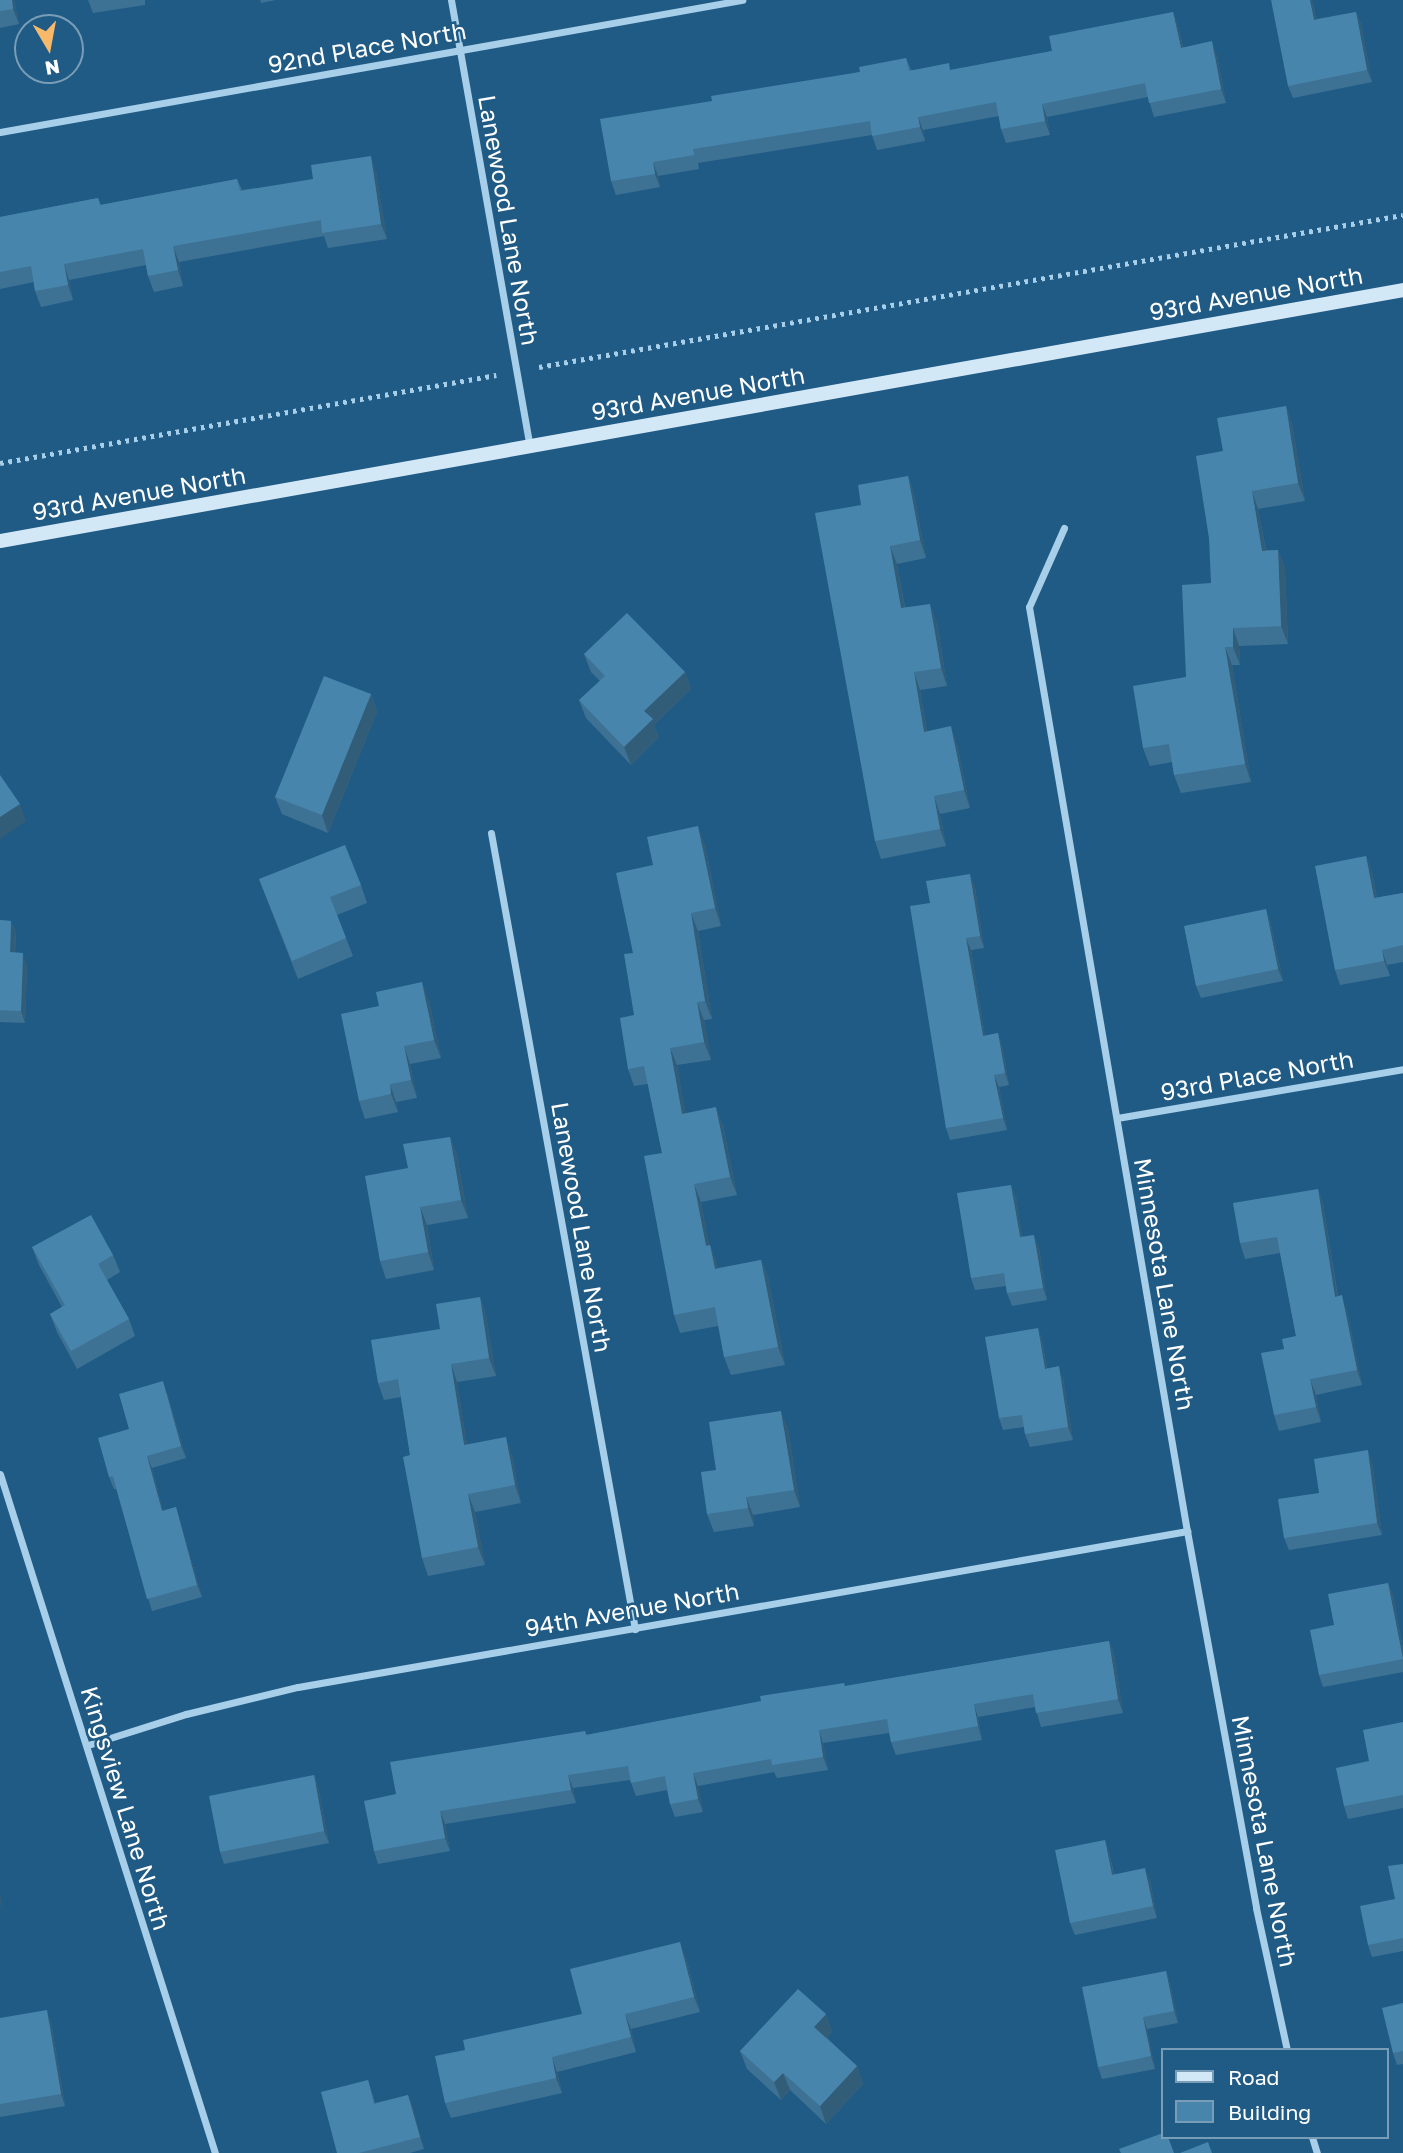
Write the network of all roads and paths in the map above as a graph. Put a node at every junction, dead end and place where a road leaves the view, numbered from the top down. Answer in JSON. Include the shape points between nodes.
{"nodes":[{"id":1,"x":451,"y":0,"type":"edge"},
{"id":2,"x":742,"y":0,"type":"edge"},
{"id":3,"x":459,"y":50,"type":"junction"},
{"id":4,"x":0,"y":132,"type":"edge"},
{"id":5,"x":1403,"y":215,"type":"edge"},
{"id":6,"x":1403,"y":290,"type":"edge"},
{"id":7,"x":516,"y":371,"type":"junction"},
{"id":8,"x":530,"y":446,"type":"junction"},
{"id":9,"x":0,"y":463,"type":"edge"},
{"id":10,"x":1064,"y":528,"type":"dead end"},
{"id":11,"x":0,"y":541,"type":"edge"},
{"id":12,"x":492,"y":833,"type":"dead end"},
{"id":13,"x":1403,"y":1069,"type":"edge"},
{"id":14,"x":1117,"y":1118,"type":"junction"},
{"id":15,"x":0,"y":1474,"type":"edge"},
{"id":16,"x":1187,"y":1531,"type":"junction"},
{"id":17,"x":635,"y":1629,"type":"junction"},
{"id":18,"x":88,"y":1745,"type":"junction"},
{"id":19,"x":1287,"y":2048,"type":"edge"},
{"id":20,"x":215,"y":2153,"type":"edge"}],
"edges":[{"from":1,"to":3,"type":"street","name":"Lanewood Lane North"},
{"from":2,"to":3,"type":"street","name":"92nd Place North"},
{"from":3,"to":4,"type":"street","name":"92nd Place North"},
{"from":3,"to":7,"type":"street","name":"Lanewood Lane North"},
{"from":5,"to":7,"type":"path"},
{"from":6,"to":8,"type":"main road","name":"93rd Avenue North"},
{"from":7,"to":8,"type":"street","name":"Lanewood Lane North"},
{"from":7,"to":9,"type":"path"},
{"from":8,"to":11,"type":"main road","name":"93rd Avenue North"},
{"from":10,"to":14,"type":"street","name":"Minnesota Lane North","via":[[1029,607]]},
{"from":12,"to":17,"type":"street","name":"Lanewood Lane North"},
{"from":13,"to":14,"type":"street","name":"93rd Place North"},
{"from":14,"to":16,"type":"street","name":"Minnesota Lane North"},
{"from":15,"to":18,"type":"street","name":"Kingsview Lane North"},
{"from":16,"to":17,"type":"street","name":"94th Avenue North"},
{"from":16,"to":19,"type":"street","name":"Minnesota Lane North","via":[[1256,1908]]},
{"from":17,"to":18,"type":"street","name":"94th Avenue North","via":[[298,1687],[186,1714]]},
{"from":18,"to":20,"type":"street","name":"Kingsview Lane North"}]}
